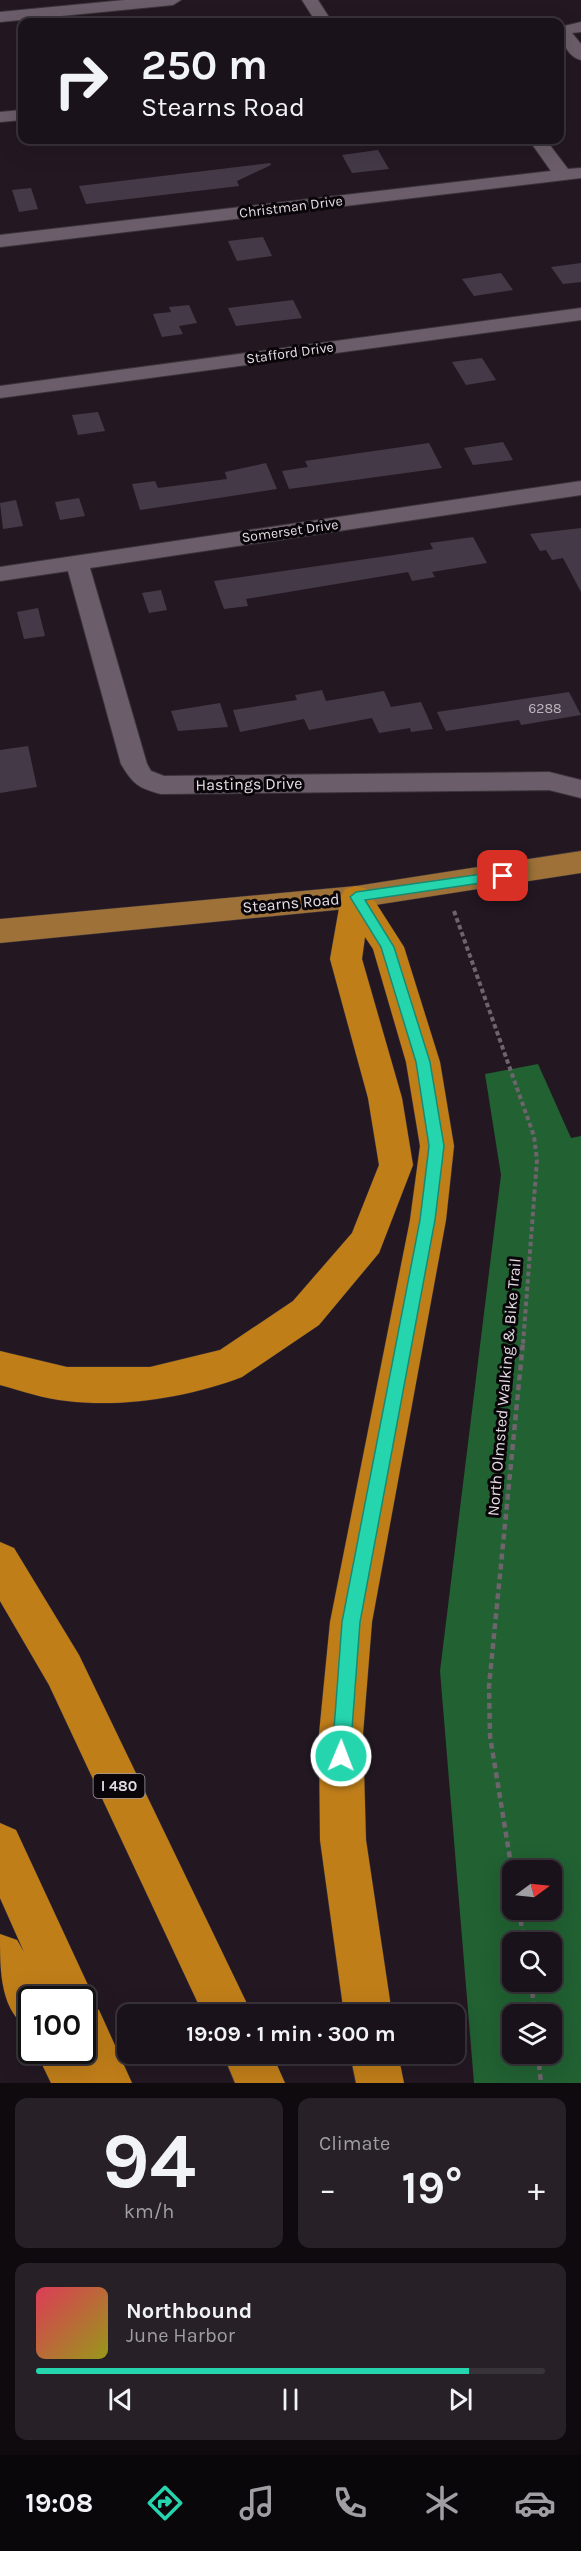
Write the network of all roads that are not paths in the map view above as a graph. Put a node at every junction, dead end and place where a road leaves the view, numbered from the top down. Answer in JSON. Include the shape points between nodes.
{"nodes":[{"id":1,"x":173,"y":0,"type":"edge"},
{"id":2,"x":310,"y":0,"type":"edge"},
{"id":3,"x":0,"y":17,"type":"edge"},
{"id":4,"x":321,"y":18,"type":"edge"},
{"id":5,"x":581,"y":27,"type":"edge"},
{"id":6,"x":564,"y":31,"type":"edge"},
{"id":7,"x":564,"y":33,"type":"edge"},
{"id":8,"x":581,"y":55,"type":"edge"},
{"id":9,"x":18,"y":115,"type":"edge"},
{"id":10,"x":0,"y":117,"type":"edge"},
{"id":11,"x":541,"y":144,"type":"edge"},
{"id":12,"x":572,"y":174,"type":"edge"},
{"id":13,"x":0,"y":241,"type":"edge"},
{"id":14,"x":581,"y":314,"type":"edge"},
{"id":15,"x":0,"y":392,"type":"edge"},
{"id":16,"x":581,"y":488,"type":"edge"},
{"id":17,"x":77,"y":562,"type":"junction"},
{"id":18,"x":0,"y":574,"type":"edge"},
{"id":19,"x":581,"y":789,"type":"edge"},
{"id":20,"x":581,"y":862,"type":"edge"},
{"id":21,"x":356,"y":897,"type":"junction"},
{"id":22,"x":0,"y":931,"type":"edge"},
{"id":23,"x":0,"y":1368,"type":"edge"},
{"id":24,"x":0,"y":1562,"type":"edge"},
{"id":25,"x":0,"y":1846,"type":"edge"},
{"id":26,"x":0,"y":1957,"type":"edge"},
{"id":27,"x":19,"y":1986,"type":"edge"},
{"id":28,"x":64,"y":1986,"type":"edge"},
{"id":29,"x":223,"y":2004,"type":"edge"},
{"id":30,"x":367,"y":2004,"type":"edge"},
{"id":31,"x":96,"y":2057,"type":"edge"},
{"id":32,"x":67,"y":2064,"type":"edge"},
{"id":33,"x":252,"y":2064,"type":"edge"},
{"id":34,"x":376,"y":2064,"type":"edge"},
{"id":35,"x":79,"y":2083,"type":"edge"},
{"id":36,"x":108,"y":2083,"type":"edge"},
{"id":37,"x":261,"y":2083,"type":"edge"},
{"id":38,"x":380,"y":2083,"type":"edge"}],
"edges":[{"from":1,"to":3,"type":"street"},
{"from":2,"to":4,"type":"street"},
{"from":5,"to":6,"type":"street"},
{"from":7,"to":8,"type":"street"},
{"from":9,"to":10,"type":"street"},
{"from":11,"to":12,"type":"street"},
{"from":12,"to":13,"type":"street","name":"Christman Drive"},
{"from":14,"to":15,"type":"street","name":"Stafford Drive"},
{"from":16,"to":17,"type":"street","name":"Somerset Drive"},
{"from":17,"to":18,"type":"street","name":"Somerset Drive"},
{"from":17,"to":19,"type":"street","name":"Hastings Drive","via":[[134,764],[142,777],[161,785],[549,781]]},
{"from":20,"to":21,"type":"main road","name":"Stearns Road"},
{"from":21,"to":22,"type":"main road","name":"Stearns Road"},
{"from":21,"to":23,"type":"highway","via":[[346,959],[385,1098],[396,1165],[366,1242],[306,1313],[229,1365],[150,1384],[67,1384]]},
{"from":21,"to":30,"type":"highway","via":[[388,947],[423,1062],[436,1146],[428,1220],[351,1622],[341,1734],[343,1840]]},
{"from":24,"to":29,"type":"highway","number":"I 480","via":[[64,1670]]},
{"from":25,"to":28,"type":"highway"},
{"from":26,"to":27,"type":"highway"},
{"from":31,"to":36,"type":"highway"},
{"from":32,"to":35,"type":"highway"},
{"from":33,"to":37,"type":"highway"},
{"from":34,"to":38,"type":"highway"}]}
